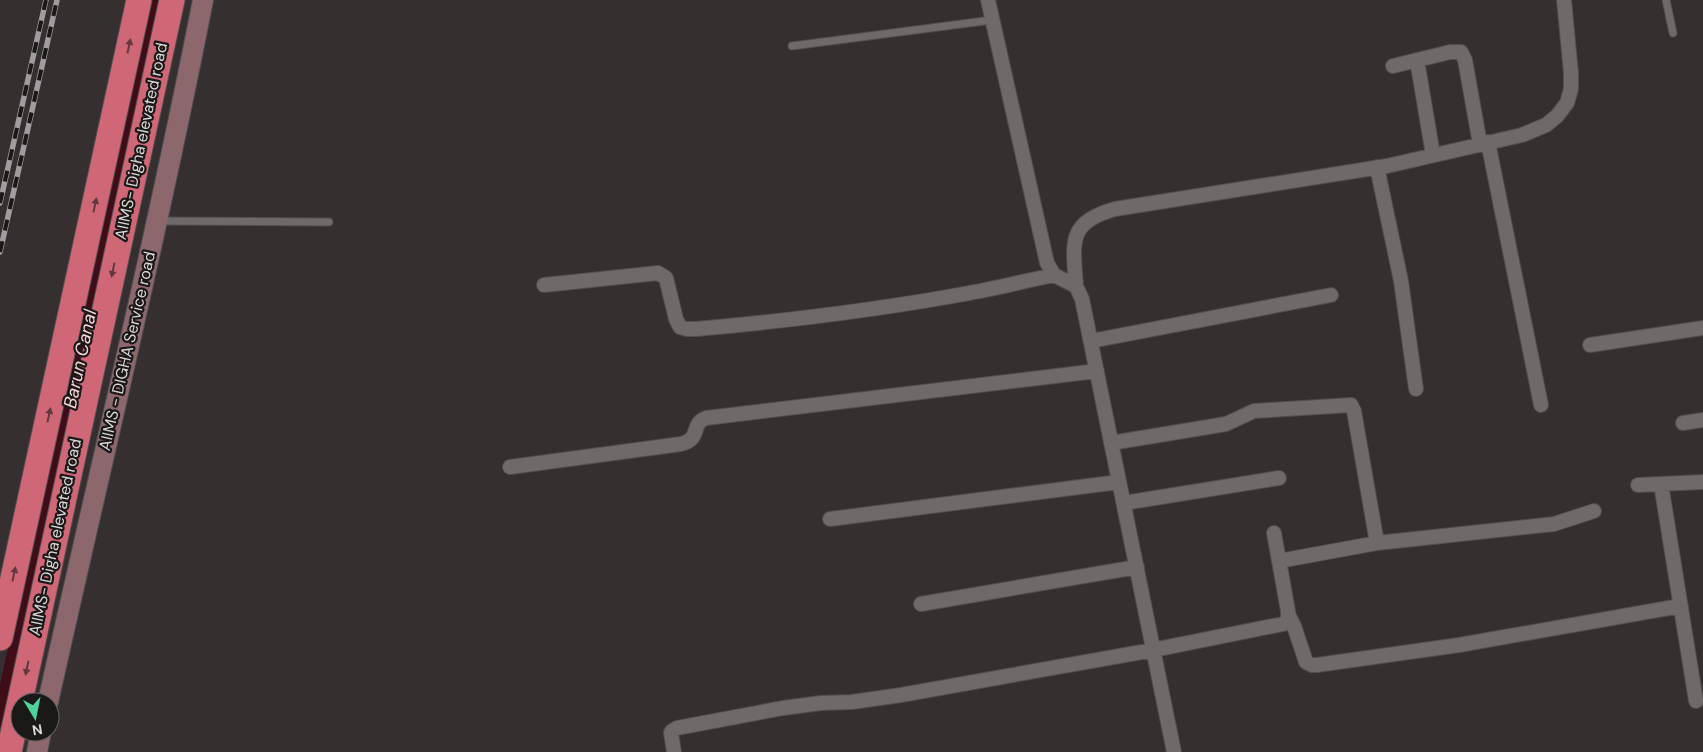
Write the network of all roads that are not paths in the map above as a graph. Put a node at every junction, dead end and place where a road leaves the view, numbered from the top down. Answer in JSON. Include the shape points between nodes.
{"nodes":[{"id":1,"x":139,"y":0,"type":"edge"},
{"id":2,"x":172,"y":0,"type":"edge"},
{"id":3,"x":203,"y":0,"type":"edge"},
{"id":4,"x":988,"y":0,"type":"edge"},
{"id":5,"x":1564,"y":0,"type":"edge"},
{"id":6,"x":1666,"y":0,"type":"edge"},
{"id":7,"x":992,"y":20,"type":"junction"},
{"id":8,"x":1673,"y":33,"type":"dead end"},
{"id":9,"x":792,"y":46,"type":"dead end"},
{"id":10,"x":1417,"y":60,"type":"junction"},
{"id":11,"x":1393,"y":66,"type":"dead end"},
{"id":12,"x":1484,"y":143,"type":"junction"},
{"id":13,"x":1433,"y":155,"type":"junction"},
{"id":14,"x":1377,"y":167,"type":"junction"},
{"id":15,"x":156,"y":221,"type":"junction"},
{"id":16,"x":329,"y":222,"type":"dead end"},
{"id":17,"x":1054,"y":275,"type":"junction"},
{"id":18,"x":544,"y":285,"type":"dead end"},
{"id":19,"x":1076,"y":286,"type":"junction"},
{"id":20,"x":1331,"y":295,"type":"dead end"},
{"id":21,"x":1703,"y":328,"type":"edge"},
{"id":22,"x":1091,"y":341,"type":"junction"},
{"id":23,"x":1590,"y":345,"type":"dead end"},
{"id":24,"x":1097,"y":370,"type":"junction"},
{"id":25,"x":1416,"y":389,"type":"dead end"},
{"id":26,"x":1541,"y":405,"type":"dead end"},
{"id":27,"x":1703,"y":420,"type":"edge"},
{"id":28,"x":1683,"y":423,"type":"dead end"},
{"id":29,"x":1112,"y":443,"type":"junction"},
{"id":30,"x":510,"y":467,"type":"dead end"},
{"id":31,"x":1280,"y":478,"type":"dead end"},
{"id":32,"x":1120,"y":482,"type":"junction"},
{"id":33,"x":1703,"y":482,"type":"edge"},
{"id":34,"x":1661,"y":484,"type":"junction"},
{"id":35,"x":1638,"y":485,"type":"dead end"},
{"id":36,"x":1124,"y":503,"type":"junction"},
{"id":37,"x":1594,"y":511,"type":"dead end"},
{"id":38,"x":830,"y":519,"type":"dead end"},
{"id":39,"x":1274,"y":533,"type":"dead end"},
{"id":40,"x":1377,"y":543,"type":"junction"},
{"id":41,"x":1279,"y":561,"type":"junction"},
{"id":42,"x":1137,"y":567,"type":"junction"},
{"id":43,"x":921,"y":604,"type":"dead end"},
{"id":44,"x":1680,"y":606,"type":"junction"},
{"id":45,"x":1288,"y":616,"type":"junction"},
{"id":46,"x":0,"y":638,"type":"edge"},
{"id":47,"x":1154,"y":650,"type":"junction"},
{"id":48,"x":50,"y":692,"type":"edge"},
{"id":49,"x":1696,"y":701,"type":"dead end"},
{"id":50,"x":9,"y":752,"type":"edge"},
{"id":51,"x":674,"y":752,"type":"edge"},
{"id":52,"x":1174,"y":752,"type":"edge"}],
"edges":[{"from":46,"to":1,"type":"highway","name":"AIIMS- Digha elevated road","one_way":true},
{"from":2,"to":50,"type":"highway","name":"AIIMS- Digha elevated road","one_way":true},
{"from":3,"to":15,"type":"main road","name":"AIIMS - DIGHA Service road"},
{"from":4,"to":7,"type":"street"},
{"from":5,"to":12,"type":"street","via":[[1571,73],[1567,103],[1546,125]]},
{"from":6,"to":8,"type":"lane"},
{"from":7,"to":9,"type":"lane"},
{"from":7,"to":17,"type":"street","via":[[1047,263]]},
{"from":10,"to":11,"type":"street"},
{"from":10,"to":12,"type":"street","via":[[1456,51],[1463,55]]},
{"from":10,"to":13,"type":"street"},
{"from":12,"to":13,"type":"street"},
{"from":12,"to":26,"type":"street"},
{"from":13,"to":14,"type":"street"},
{"from":14,"to":19,"type":"street","via":[[1100,213],[1088,220],[1077,234],[1074,256]]},
{"from":14,"to":25,"type":"street","via":[[1400,281]]},
{"from":15,"to":16,"type":"lane"},
{"from":15,"to":48,"type":"main road","name":"AIIMS - DIGHA Service road"},
{"from":17,"to":18,"type":"street","via":[[907,304],[696,329],[680,327],[666,278],[658,273]]},
{"from":17,"to":19,"type":"street"},
{"from":19,"to":22,"type":"street"},
{"from":20,"to":22,"type":"street"},
{"from":21,"to":23,"type":"street"},
{"from":22,"to":24,"type":"street"},
{"from":24,"to":29,"type":"street"},
{"from":24,"to":30,"type":"street","via":[[706,418],[698,423],[693,439],[687,443]]},
{"from":27,"to":28,"type":"street"},
{"from":29,"to":32,"type":"street"},
{"from":29,"to":40,"type":"street","via":[[1226,424],[1254,412],[1348,404],[1354,411]]},
{"from":31,"to":36,"type":"street"},
{"from":32,"to":36,"type":"street"},
{"from":32,"to":38,"type":"street"},
{"from":33,"to":34,"type":"street"},
{"from":34,"to":35,"type":"street"},
{"from":34,"to":44,"type":"street"},
{"from":36,"to":42,"type":"street"},
{"from":37,"to":40,"type":"street","via":[[1554,524]]},
{"from":39,"to":41,"type":"street"},
{"from":40,"to":41,"type":"street"},
{"from":41,"to":45,"type":"street"},
{"from":42,"to":43,"type":"street"},
{"from":42,"to":47,"type":"street"},
{"from":44,"to":45,"type":"street","via":[[1459,645],[1317,665],[1306,662]]},
{"from":44,"to":49,"type":"street"},
{"from":45,"to":47,"type":"street","via":[[1286,623],[1278,626]]},
{"from":47,"to":51,"type":"street","via":[[901,695],[783,708],[677,728],[671,733]]},
{"from":47,"to":52,"type":"street"}]}
